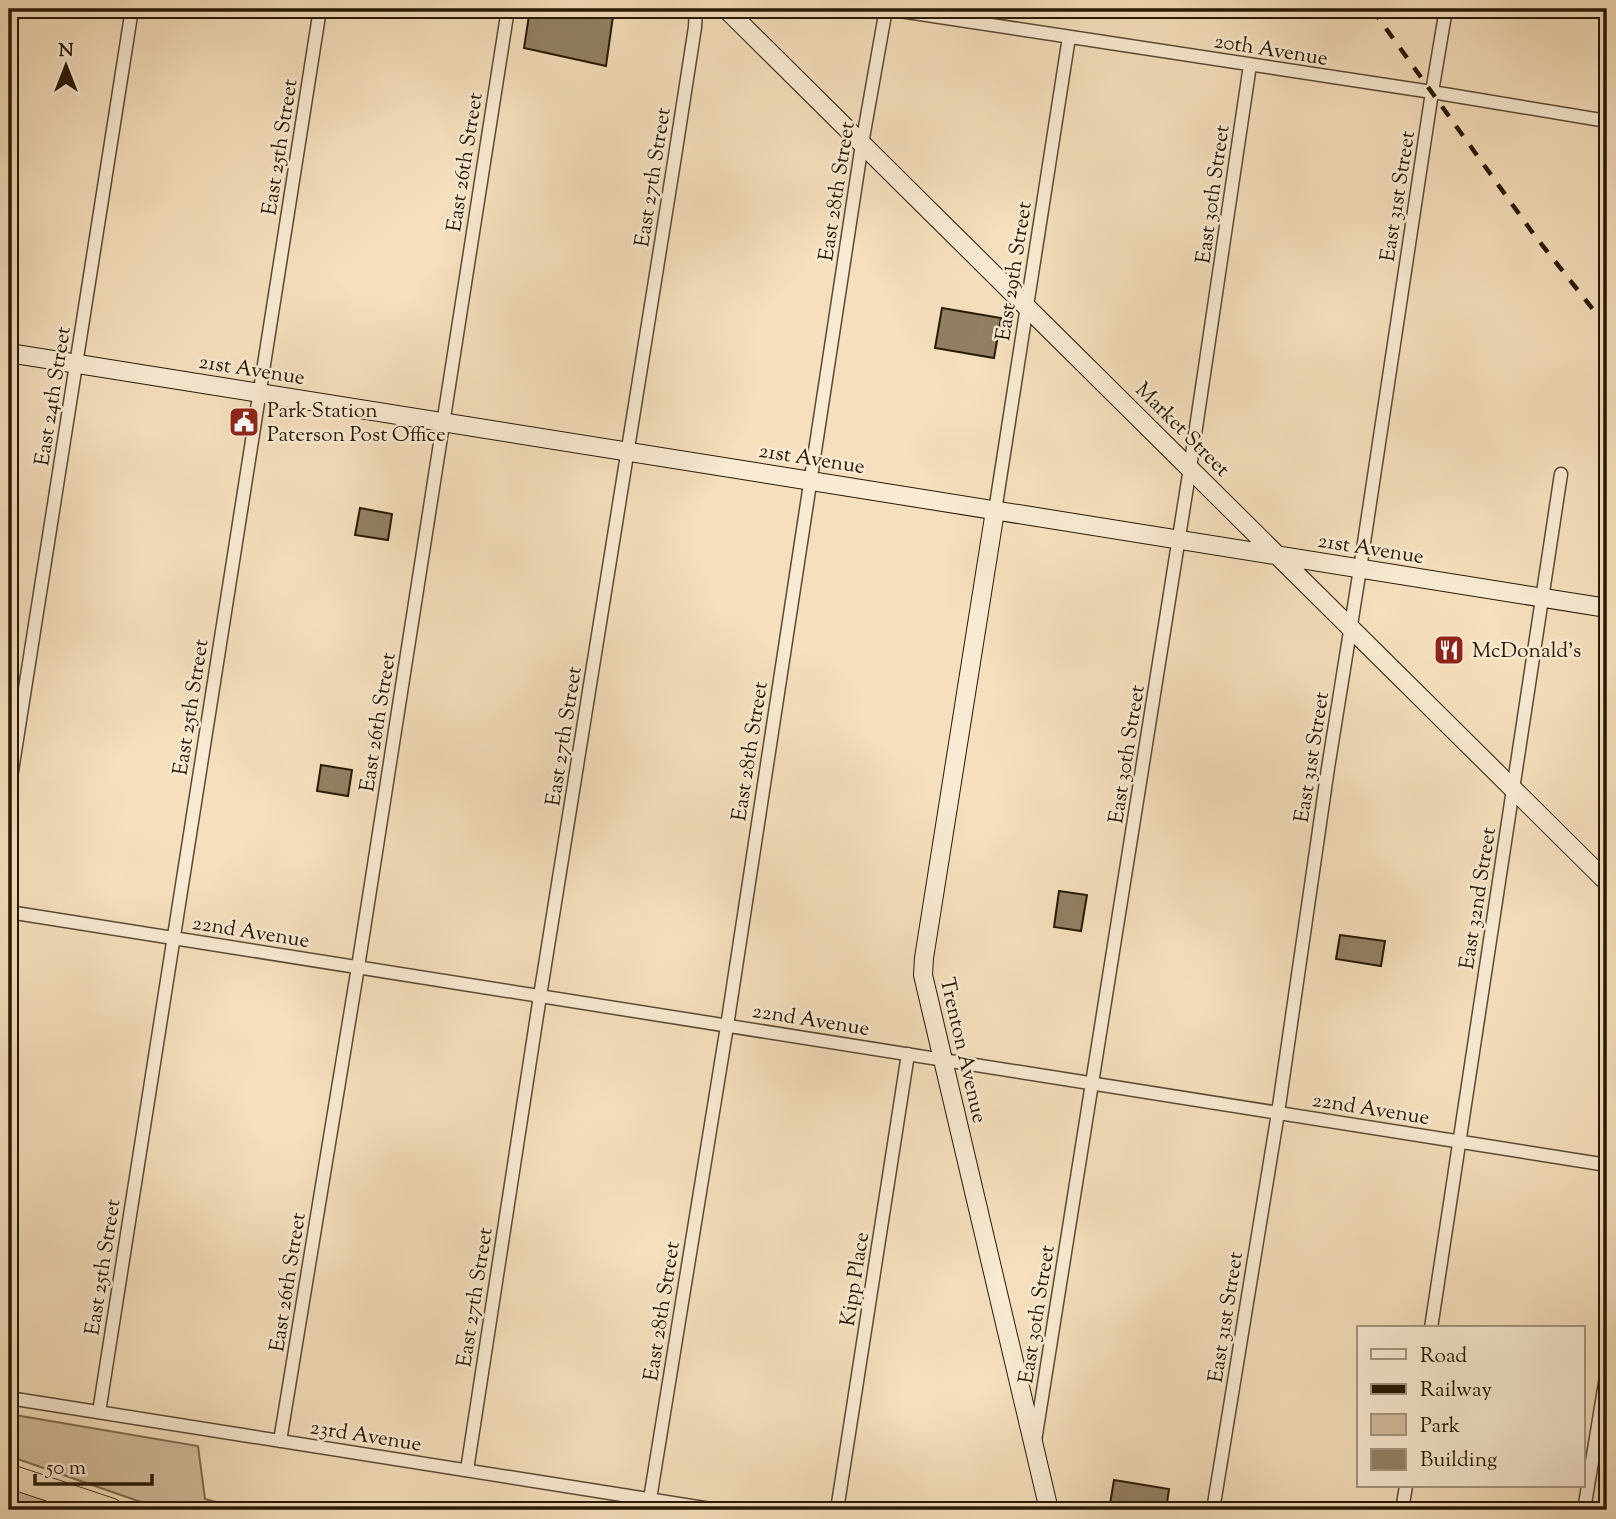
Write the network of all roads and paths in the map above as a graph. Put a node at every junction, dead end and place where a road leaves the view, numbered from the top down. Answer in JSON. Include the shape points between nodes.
{"nodes":[{"id":1,"x":132,"y":9,"type":"edge"},
{"id":2,"x":320,"y":9,"type":"edge"},
{"id":3,"x":508,"y":9,"type":"edge"},
{"id":4,"x":696,"y":9,"type":"edge"},
{"id":5,"x":726,"y":9,"type":"edge"},
{"id":6,"x":886,"y":9,"type":"edge"},
{"id":7,"x":1446,"y":9,"type":"edge"},
{"id":8,"x":1069,"y":37,"type":"junction"},
{"id":9,"x":1250,"y":65,"type":"junction"},
{"id":10,"x":1432,"y":92,"type":"junction"},
{"id":11,"x":1607,"y":121,"type":"edge"},
{"id":12,"x":862,"y":144,"type":"junction"},
{"id":13,"x":1027,"y":308,"type":"junction"},
{"id":14,"x":9,"y":353,"type":"edge"},
{"id":15,"x":76,"y":364,"type":"junction"},
{"id":16,"x":259,"y":393,"type":"junction"},
{"id":17,"x":443,"y":423,"type":"junction"},
{"id":18,"x":628,"y":452,"type":"junction"},
{"id":19,"x":1190,"y":468,"type":"junction"},
{"id":20,"x":1561,"y":474,"type":"dead end"},
{"id":21,"x":812,"y":481,"type":"junction"},
{"id":22,"x":995,"y":511,"type":"junction"},
{"id":23,"x":1179,"y":540,"type":"junction"},
{"id":24,"x":1279,"y":556,"type":"junction"},
{"id":25,"x":1360,"y":569,"type":"junction"},
{"id":26,"x":1543,"y":598,"type":"junction"},
{"id":27,"x":1607,"y":608,"type":"edge"},
{"id":28,"x":1351,"y":628,"type":"junction"},
{"id":29,"x":9,"y":790,"type":"edge"},
{"id":30,"x":1513,"y":791,"type":"junction"},
{"id":31,"x":1607,"y":882,"type":"edge"},
{"id":32,"x":9,"y":912,"type":"edge"},
{"id":33,"x":173,"y":937,"type":"junction"},
{"id":34,"x":358,"y":967,"type":"junction"},
{"id":35,"x":540,"y":996,"type":"junction"},
{"id":36,"x":727,"y":1026,"type":"junction"},
{"id":37,"x":908,"y":1054,"type":"junction"},
{"id":38,"x":942,"y":1059,"type":"junction"},
{"id":39,"x":1093,"y":1083,"type":"junction"},
{"id":40,"x":1278,"y":1113,"type":"junction"},
{"id":41,"x":1460,"y":1141,"type":"junction"},
{"id":42,"x":1607,"y":1164,"type":"edge"},
{"id":43,"x":1431,"y":1326,"type":"edge"},
{"id":44,"x":1607,"y":1371,"type":"edge"},
{"id":45,"x":9,"y":1398,"type":"edge"},
{"id":46,"x":99,"y":1412,"type":"junction"},
{"id":47,"x":280,"y":1441,"type":"junction"},
{"id":48,"x":1034,"y":1448,"type":"junction"},
{"id":49,"x":467,"y":1470,"type":"junction"},
{"id":50,"x":9,"y":1476,"type":"edge"},
{"id":51,"x":1406,"y":1488,"type":"edge"},
{"id":52,"x":650,"y":1499,"type":"junction"},
{"id":53,"x":111,"y":1510,"type":"edge"},
{"id":54,"x":717,"y":1510,"type":"edge"},
{"id":55,"x":837,"y":1510,"type":"edge"},
{"id":56,"x":1049,"y":1510,"type":"edge"},
{"id":57,"x":1213,"y":1510,"type":"edge"},
{"id":58,"x":1402,"y":1510,"type":"edge"},
{"id":59,"x":1584,"y":1510,"type":"edge"}],
"edges":[{"from":1,"to":15,"type":"street","name":"East 24th Street"},
{"from":2,"to":16,"type":"street","name":"East 25th Street"},
{"from":3,"to":17,"type":"street","name":"East 26th Street"},
{"from":4,"to":18,"type":"street","name":"East 27th Street"},
{"from":5,"to":12,"type":"street","name":"Market Street"},
{"from":6,"to":8,"type":"street","name":"20th Avenue"},
{"from":6,"to":12,"type":"street","name":"East 28th Street"},
{"from":7,"to":10,"type":"street","name":"East 31st Street"},
{"from":8,"to":9,"type":"street","name":"20th Avenue"},
{"from":8,"to":13,"type":"street","name":"East 29th Street"},
{"from":9,"to":10,"type":"street","name":"20th Avenue"},
{"from":9,"to":19,"type":"street","name":"East 30th Street"},
{"from":10,"to":11,"type":"street","name":"20th Avenue"},
{"from":10,"to":25,"type":"street","name":"East 31st Street"},
{"from":12,"to":13,"type":"street","name":"Market Street"},
{"from":12,"to":21,"type":"street","name":"East 28th Street"},
{"from":13,"to":19,"type":"street","name":"Market Street"},
{"from":13,"to":22,"type":"street","name":"East 29th Street"},
{"from":14,"to":15,"type":"street","name":"21st Avenue"},
{"from":15,"to":16,"type":"street","name":"21st Avenue"},
{"from":15,"to":29,"type":"street","name":"East 24th Street"},
{"from":16,"to":17,"type":"street","name":"21st Avenue"},
{"from":16,"to":33,"type":"street","name":"East 25th Street"},
{"from":17,"to":18,"type":"street","name":"21st Avenue"},
{"from":17,"to":34,"type":"street","name":"East 26th Street"},
{"from":18,"to":21,"type":"street","name":"21st Avenue"},
{"from":18,"to":35,"type":"street","name":"East 27th Street"},
{"from":19,"to":23,"type":"street","name":"East 30th Street"},
{"from":19,"to":24,"type":"street","name":"Market Street"},
{"from":20,"to":26,"type":"street","name":"East 32nd Street"},
{"from":21,"to":22,"type":"street","name":"21st Avenue"},
{"from":21,"to":36,"type":"street","name":"East 28th Street"},
{"from":22,"to":23,"type":"street","name":"21st Avenue"},
{"from":22,"to":38,"type":"street","name":"Trenton Avenue","via":[[924,958],[923,975]]},
{"from":23,"to":24,"type":"street","name":"21st Avenue"},
{"from":23,"to":39,"type":"street","name":"East 30th Street"},
{"from":24,"to":25,"type":"street","name":"21st Avenue"},
{"from":24,"to":28,"type":"street","name":"Market Street"},
{"from":25,"to":26,"type":"street","name":"21st Avenue"},
{"from":25,"to":28,"type":"street","name":"East 31st Street"},
{"from":26,"to":27,"type":"street","name":"21st Avenue"},
{"from":26,"to":30,"type":"street","name":"East 32nd Street"},
{"from":28,"to":30,"type":"street","name":"Market Street"},
{"from":28,"to":40,"type":"street","name":"East 31st Street"},
{"from":30,"to":31,"type":"street","name":"Market Street"},
{"from":30,"to":41,"type":"street","name":"East 32nd Street"},
{"from":32,"to":33,"type":"street","name":"22nd Avenue"},
{"from":33,"to":34,"type":"street","name":"22nd Avenue"},
{"from":33,"to":46,"type":"street","name":"East 25th Street"},
{"from":34,"to":35,"type":"street","name":"22nd Avenue"},
{"from":34,"to":47,"type":"street","name":"East 26th Street"},
{"from":35,"to":36,"type":"street","name":"22nd Avenue"},
{"from":35,"to":49,"type":"street","name":"East 27th Street"},
{"from":36,"to":37,"type":"street","name":"22nd Avenue"},
{"from":36,"to":52,"type":"street","name":"East 28th Street"},
{"from":37,"to":38,"type":"street","name":"22nd Avenue"},
{"from":37,"to":55,"type":"street","name":"Kipp Place"},
{"from":38,"to":39,"type":"street","name":"22nd Avenue"},
{"from":38,"to":48,"type":"street","name":"Trenton Avenue"},
{"from":39,"to":40,"type":"street","name":"22nd Avenue"},
{"from":39,"to":48,"type":"street","name":"East 30th Street"},
{"from":40,"to":41,"type":"street","name":"22nd Avenue"},
{"from":40,"to":57,"type":"street","name":"East 31st Street"},
{"from":41,"to":42,"type":"street","name":"22nd Avenue"},
{"from":41,"to":43,"type":"street","name":"East 32nd Street"},
{"from":44,"to":59,"type":"street"},
{"from":45,"to":46,"type":"street","name":"23rd Avenue"},
{"from":46,"to":47,"type":"street","name":"23rd Avenue"},
{"from":47,"to":49,"type":"street","name":"23rd Avenue"},
{"from":48,"to":56,"type":"street","name":"Trenton Avenue"},
{"from":49,"to":52,"type":"street","name":"23rd Avenue"},
{"from":50,"to":53,"type":"highway"},
{"from":51,"to":58,"type":"street"},
{"from":52,"to":54,"type":"street","name":"23rd Avenue"}]}
